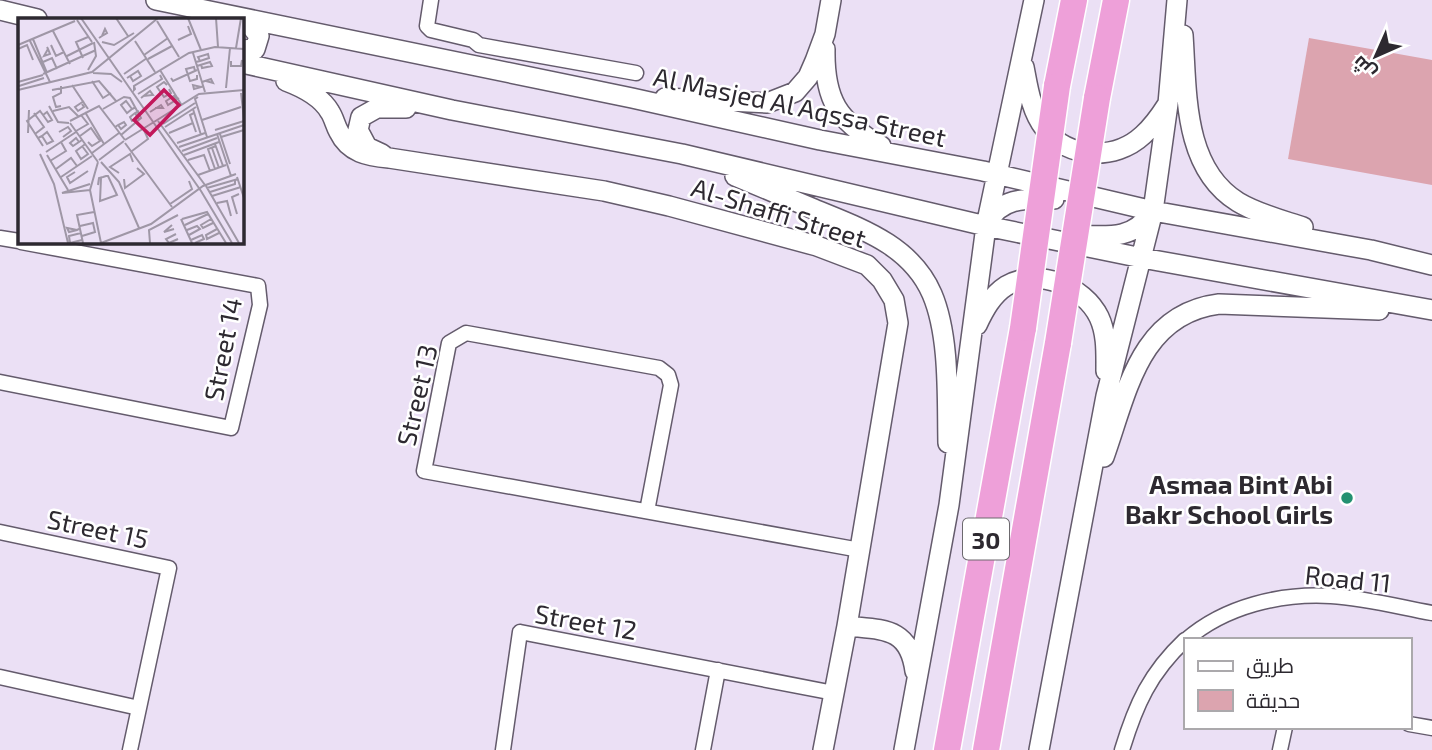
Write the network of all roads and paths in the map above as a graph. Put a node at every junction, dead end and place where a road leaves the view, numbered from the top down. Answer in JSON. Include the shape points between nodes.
{"nodes":[{"id":1,"x":156,"y":0,"type":"edge"},
{"id":2,"x":432,"y":0,"type":"edge"},
{"id":3,"x":831,"y":0,"type":"edge"},
{"id":4,"x":1034,"y":0,"type":"edge"},
{"id":5,"x":1074,"y":0,"type":"edge"},
{"id":6,"x":1116,"y":0,"type":"edge"},
{"id":7,"x":1179,"y":0,"type":"edge"},
{"id":8,"x":0,"y":10,"type":"edge"},
{"id":9,"x":33,"y":18,"type":"edge"},
{"id":10,"x":232,"y":18,"type":"edge"},
{"id":11,"x":243,"y":20,"type":"edge"},
{"id":12,"x":243,"y":22,"type":"edge"},
{"id":13,"x":825,"y":34,"type":"junction"},
{"id":14,"x":479,"y":45,"type":"junction"},
{"id":15,"x":243,"y":50,"type":"edge"},
{"id":16,"x":1022,"y":55,"type":"junction"},
{"id":17,"x":243,"y":65,"type":"edge"},
{"id":18,"x":243,"y":65,"type":"edge"},
{"id":19,"x":481,"y":67,"type":"junction"},
{"id":20,"x":636,"y":73,"type":"dead end"},
{"id":21,"x":632,"y":99,"type":"junction"},
{"id":22,"x":1168,"y":104,"type":"junction"},
{"id":23,"x":452,"y":110,"type":"junction"},
{"id":24,"x":892,"y":153,"type":"junction"},
{"id":25,"x":682,"y":154,"type":"junction"},
{"id":26,"x":389,"y":158,"type":"junction"},
{"id":27,"x":997,"y":174,"type":"junction"},
{"id":28,"x":1117,"y":201,"type":"junction"},
{"id":29,"x":1153,"y":211,"type":"junction"},
{"id":30,"x":986,"y":226,"type":"junction"},
{"id":31,"x":1022,"y":233,"type":"junction"},
{"id":32,"x":0,"y":238,"type":"edge"},
{"id":33,"x":18,"y":241,"type":"edge"},
{"id":34,"x":31,"y":243,"type":"edge"},
{"id":35,"x":1371,"y":250,"type":"junction"},
{"id":36,"x":1142,"y":258,"type":"junction"},
{"id":37,"x":1430,"y":264,"type":"edge"},
{"id":38,"x":1432,"y":311,"type":"edge"},
{"id":39,"x":973,"y":333,"type":"junction"},
{"id":40,"x":0,"y":382,"type":"edge"},
{"id":41,"x":1106,"y":396,"type":"junction"},
{"id":42,"x":948,"y":505,"type":"junction"},
{"id":43,"x":647,"y":511,"type":"junction"},
{"id":44,"x":1085,"y":511,"type":"junction"},
{"id":45,"x":0,"y":532,"type":"edge"},
{"id":46,"x":860,"y":550,"type":"junction"},
{"id":47,"x":1432,"y":613,"type":"edge"},
{"id":48,"x":847,"y":626,"type":"junction"},
{"id":49,"x":1189,"y":638,"type":"edge"},
{"id":50,"x":1184,"y":642,"type":"edge"},
{"id":51,"x":718,"y":670,"type":"junction"},
{"id":52,"x":0,"y":677,"type":"edge"},
{"id":53,"x":916,"y":677,"type":"junction"},
{"id":54,"x":834,"y":693,"type":"junction"},
{"id":55,"x":139,"y":708,"type":"junction"},
{"id":56,"x":1411,"y":724,"type":"edge"},
{"id":57,"x":1432,"y":728,"type":"edge"},
{"id":58,"x":1284,"y":729,"type":"edge"},
{"id":59,"x":947,"y":742,"type":"edge"},
{"id":60,"x":988,"y":745,"type":"edge"},
{"id":61,"x":130,"y":750,"type":"edge"},
{"id":62,"x":503,"y":750,"type":"edge"},
{"id":63,"x":703,"y":750,"type":"edge"},
{"id":64,"x":823,"y":750,"type":"edge"},
{"id":65,"x":904,"y":750,"type":"edge"},
{"id":66,"x":1039,"y":750,"type":"edge"},
{"id":67,"x":1122,"y":750,"type":"edge"},
{"id":68,"x":1280,"y":750,"type":"edge"}],
"edges":[{"from":1,"to":10,"type":"main road","name":"Al Masjed Al Aqssa Street"},
{"from":2,"to":14,"type":"street","via":[[431,30]]},
{"from":3,"to":13,"type":"main road"},
{"from":4,"to":16,"type":"main road"},
{"from":5,"to":59,"type":"highway","number":"30","bridge":true,"via":[[1057,86],[1023,328]]},
{"from":6,"to":60,"type":"highway","number":"30","bridge":true},
{"from":7,"to":22,"type":"main road"},
{"from":7,"to":35,"type":"main road","via":[[1192,129],[1200,158],[1213,180],[1249,208]]},
{"from":8,"to":9,"type":"main road"},
{"from":11,"to":19,"type":"main road","name":"Al Masjed Al Aqssa Street"},
{"from":12,"to":15,"type":"main road","via":[[259,36],[255,49]]},
{"from":13,"to":21,"type":"main road","via":[[808,77],[796,92],[767,103]]},
{"from":13,"to":24,"type":"main road","via":[[824,76],[836,108],[850,126]]},
{"from":14,"to":19,"type":"street"},
{"from":14,"to":20,"type":"street"},
{"from":16,"to":22,"type":"main road","via":[[1037,116],[1052,136],[1073,149],[1105,153],[1128,146]]},
{"from":16,"to":27,"type":"main road"},
{"from":17,"to":23,"type":"main road"},
{"from":18,"to":26,"type":"main road","name":"Al-Shaffi Street","via":[[300,86],[329,110],[340,136],[352,148],[367,156]]},
{"from":19,"to":21,"type":"main road","name":"Al Masjed Al Aqssa Street"},
{"from":21,"to":24,"type":"main road","name":"Al Masjed Al Aqssa Street"},
{"from":22,"to":29,"type":"main road"},
{"from":23,"to":25,"type":"main road"},
{"from":23,"to":26,"type":"main road","name":"Al-Shaffi Street","via":[[377,107],[361,117],[358,130],[367,147]]},
{"from":24,"to":27,"type":"main road","name":"Al Masjed Al Aqssa Street"},
{"from":25,"to":30,"type":"main road"},
{"from":25,"to":42,"type":"main road","via":[[870,232],[896,248],[918,270],[935,302],[942,340]]},
{"from":26,"to":46,"type":"main road","name":"Al-Shaffi Street","via":[[604,191],[817,246],[867,265],[894,300],[898,323]]},
{"from":27,"to":28,"type":"main road","name":"Al Masjed Al Aqssa Street"},
{"from":27,"to":30,"type":"main road"},
{"from":28,"to":29,"type":"main road","name":"Al Masjed Al Aqssa Street"},
{"from":28,"to":30,"type":"main road","via":[[1014,200],[996,210]]},
{"from":29,"to":31,"type":"main road","via":[[1139,228],[1124,235]]},
{"from":29,"to":35,"type":"main road","name":"Al Masjed Al Aqssa Street"},
{"from":29,"to":36,"type":"main road"},
{"from":30,"to":31,"type":"main road"},
{"from":30,"to":39,"type":"main road"},
{"from":31,"to":36,"type":"main road"},
{"from":32,"to":33,"type":"street","name":"Street 14"},
{"from":34,"to":40,"type":"street","name":"Street 14","via":[[258,286],[260,305],[231,428]]},
{"from":35,"to":37,"type":"main road","name":"Al Masjed Al Aqssa Street"},
{"from":36,"to":38,"type":"main road"},
{"from":36,"to":41,"type":"main road"},
{"from":38,"to":44,"type":"main road","via":[[1219,304],[1201,306],[1175,318],[1155,335],[1139,361]]},
{"from":39,"to":41,"type":"main road","via":[[990,302],[1009,285],[1030,279],[1066,286],[1089,303],[1103,327]]},
{"from":39,"to":42,"type":"main road"},
{"from":41,"to":44,"type":"main road"},
{"from":42,"to":53,"type":"main road"},
{"from":43,"to":43,"type":"street","name":"Street 13","via":[[424,471],[449,343],[466,333],[659,368],[668,375],[671,385]]},
{"from":43,"to":46,"type":"street","name":"Street 13"},
{"from":44,"to":66,"type":"main road"},
{"from":45,"to":55,"type":"street","name":"Street 15","via":[[169,568]]},
{"from":46,"to":48,"type":"main road","name":"Al-Shaffi Street"},
{"from":47,"to":49,"type":"street","name":"Road 11","via":[[1333,596],[1293,596],[1229,612]]},
{"from":48,"to":53,"type":"main road","via":[[898,635],[914,659]]},
{"from":48,"to":54,"type":"main road","name":"Al-Shaffi Street"},
{"from":50,"to":67,"type":"street","name":"Road 11","via":[[1148,684]]},
{"from":51,"to":54,"type":"street","name":"Street 12"},
{"from":51,"to":62,"type":"street","name":"Street 12","via":[[520,632]]},
{"from":51,"to":63,"type":"street"},
{"from":52,"to":55,"type":"street"},
{"from":53,"to":65,"type":"main road"},
{"from":54,"to":64,"type":"main road","name":"Al-Shaffi Street"},
{"from":55,"to":61,"type":"street","name":"Street 15"},
{"from":56,"to":57,"type":"street"},
{"from":58,"to":68,"type":"street"}]}
